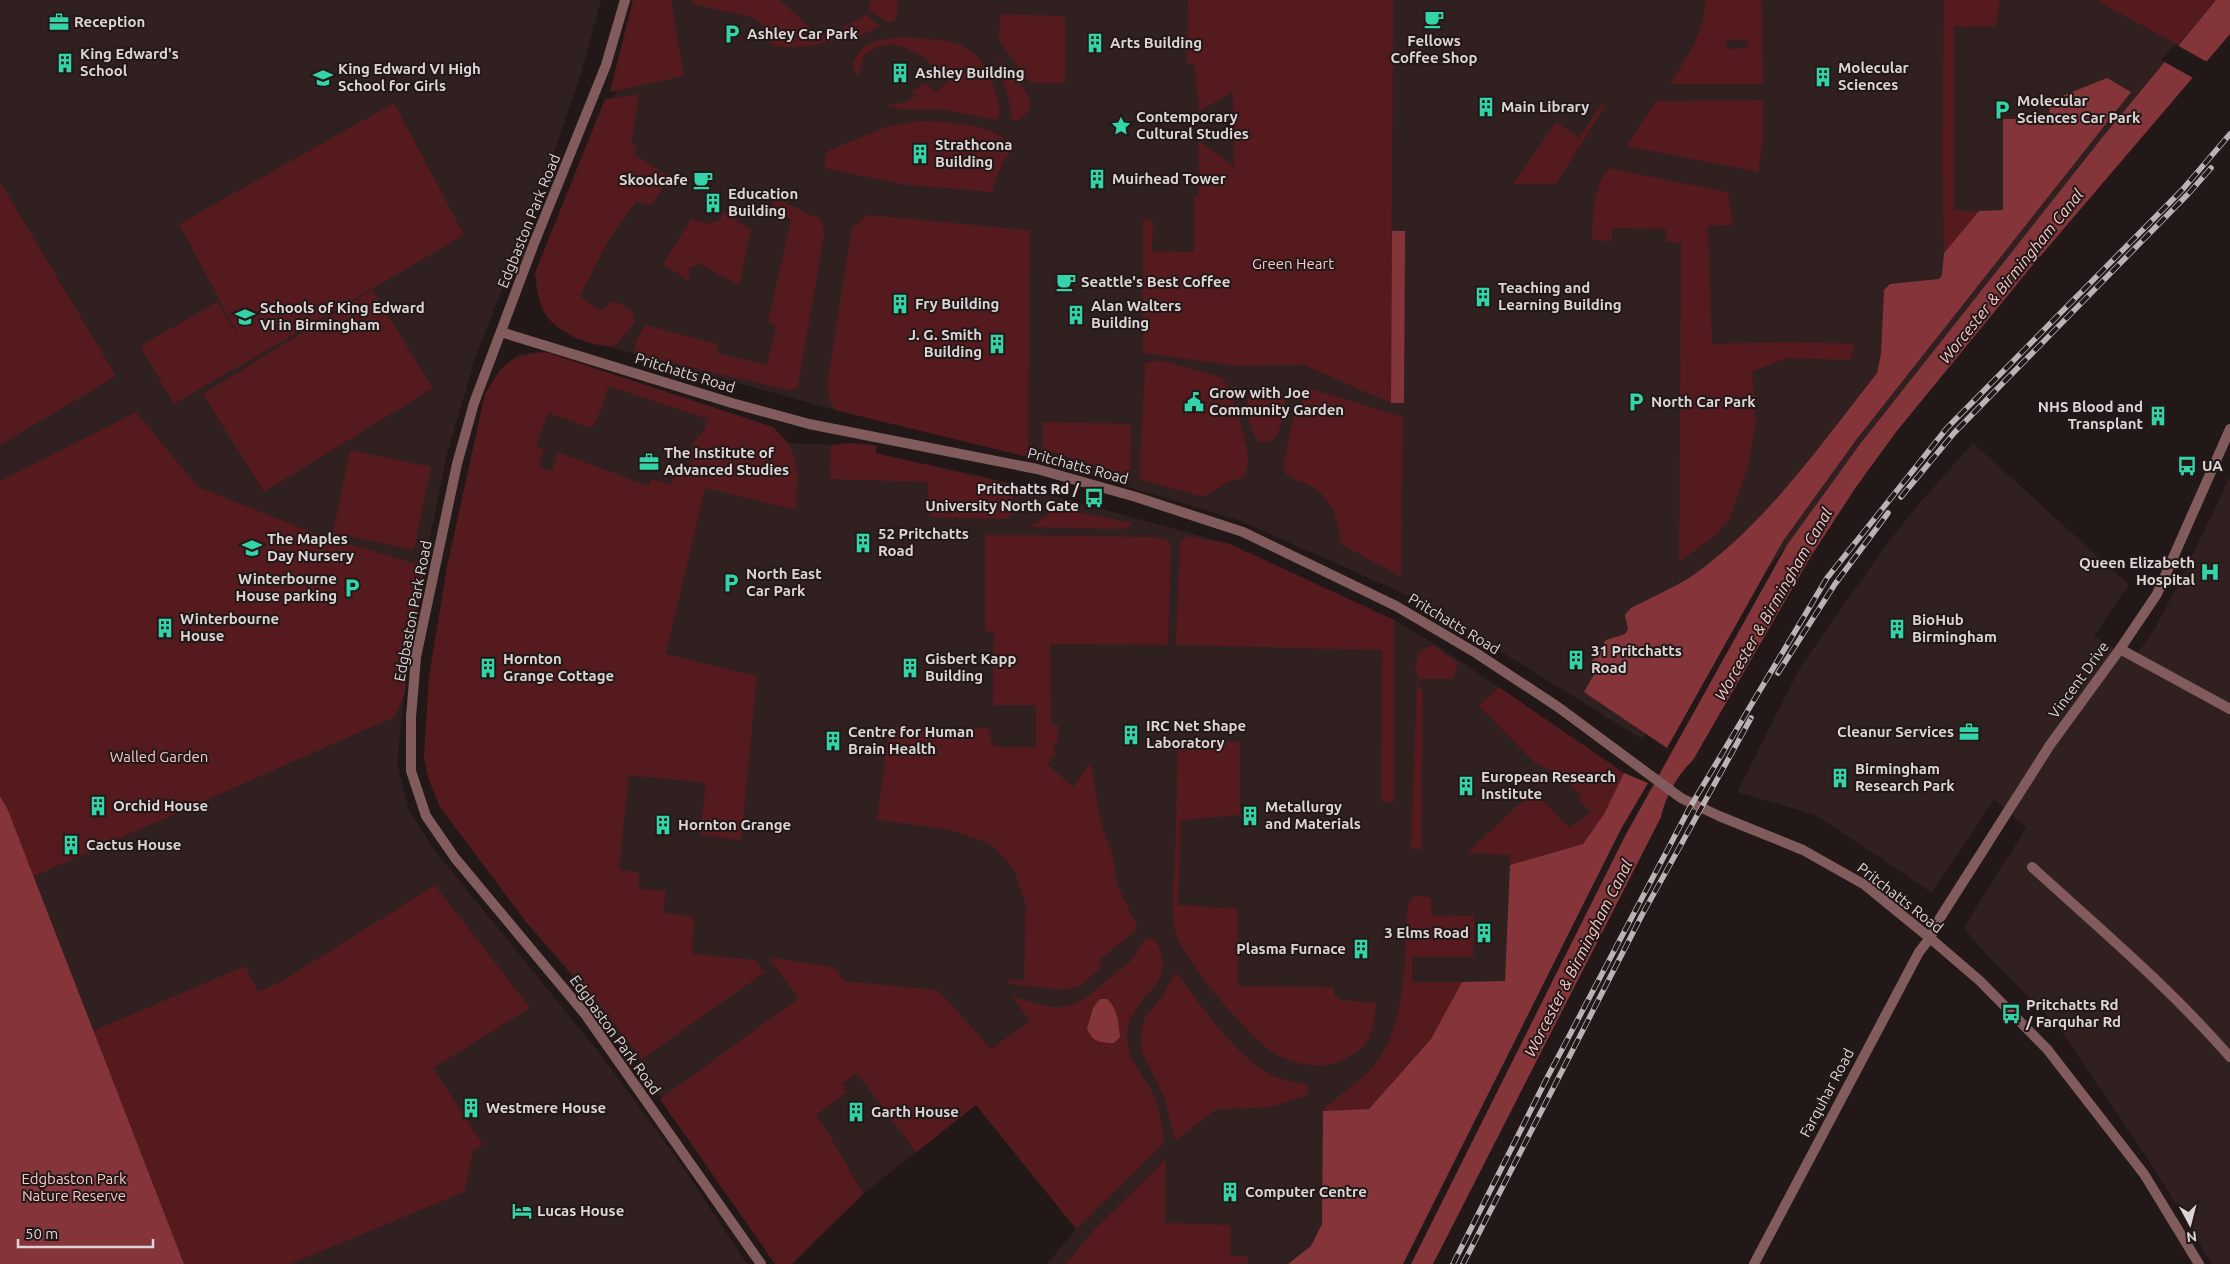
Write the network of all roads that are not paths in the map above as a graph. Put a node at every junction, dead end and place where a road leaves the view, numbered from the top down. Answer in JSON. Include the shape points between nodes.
{"nodes":[{"id":1,"x":625,"y":0,"type":"edge"},
{"id":2,"x":501,"y":332,"type":"junction"},
{"id":3,"x":2230,"y":429,"type":"edge"},
{"id":4,"x":2120,"y":649,"type":"junction"},
{"id":5,"x":2230,"y":709,"type":"edge"},
{"id":6,"x":2032,"y":867,"type":"dead end"},
{"id":7,"x":1930,"y":938,"type":"junction"},
{"id":8,"x":2230,"y":1057,"type":"edge"},
{"id":9,"x":761,"y":1264,"type":"edge"},
{"id":10,"x":1754,"y":1264,"type":"edge"},
{"id":11,"x":2199,"y":1264,"type":"edge"}],
"edges":[{"from":1,"to":2,"type":"street","name":"Edgbaston Park Road","via":[[606,65]]},
{"from":2,"to":7,"type":"street","name":"Pritchatts Road","via":[[809,424],[1052,473],[1243,532],[1396,606],[1476,653],[1558,707],[1680,798],[1803,850],[1865,885]]},
{"from":2,"to":9,"type":"street","name":"Edgbaston Park Road","via":[[474,403],[457,464],[416,657],[411,771],[426,816],[455,858],[585,1014]]},
{"from":3,"to":4,"type":"street","name":"Vincent Drive","via":[[2157,594]]},
{"from":4,"to":5,"type":"street"},
{"from":4,"to":7,"type":"street","name":"Vincent Drive","via":[[2050,745]]},
{"from":6,"to":8,"type":"street","via":[[2116,943]]},
{"from":7,"to":10,"type":"street","name":"Farquhar Road","via":[[1919,952]]},
{"from":7,"to":11,"type":"street","name":"Pritchatts Road","via":[[1980,981],[2047,1049],[2144,1174]]}]}
